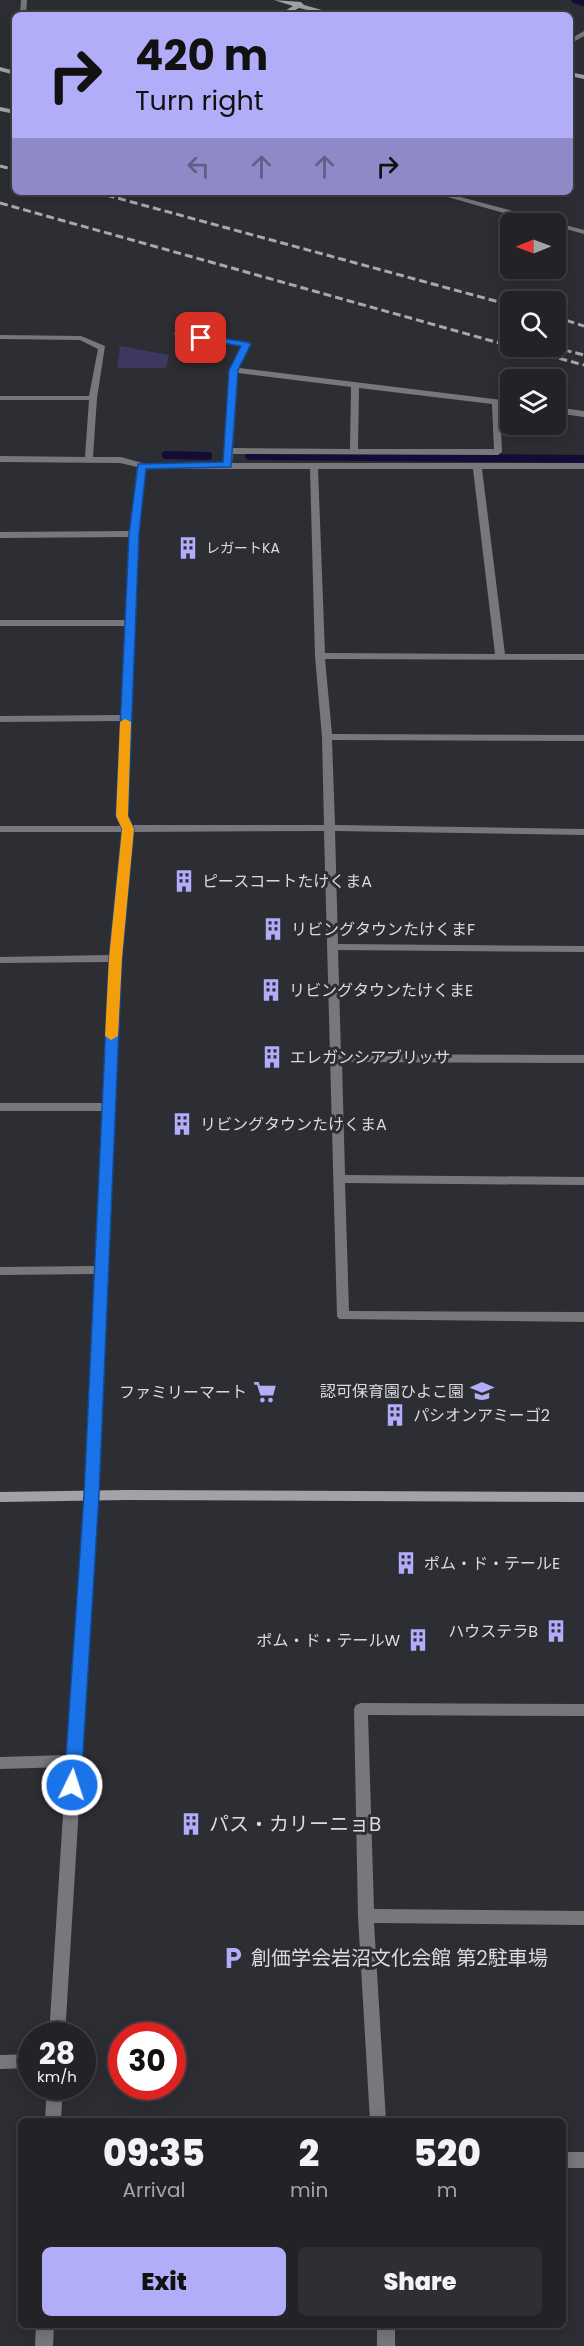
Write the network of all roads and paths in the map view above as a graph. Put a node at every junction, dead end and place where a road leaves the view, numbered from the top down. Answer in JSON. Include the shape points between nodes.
{"nodes":[{"id":1,"x":277,"y":0,"type":"edge"},
{"id":2,"x":308,"y":0,"type":"edge"},
{"id":3,"x":298,"y":5,"type":"junction"},
{"id":4,"x":286,"y":12,"type":"edge"},
{"id":5,"x":325,"y":12,"type":"edge"},
{"id":6,"x":445,"y":195,"type":"edge"},
{"id":7,"x":513,"y":213,"type":"edge"},
{"id":8,"x":566,"y":227,"type":"edge"},
{"id":9,"x":584,"y":231,"type":"edge"},
{"id":10,"x":178,"y":334,"type":"dead end"},
{"id":11,"x":0,"y":337,"type":"edge"},
{"id":12,"x":234,"y":370,"type":"junction"},
{"id":13,"x":355,"y":385,"type":"junction"},
{"id":14,"x":0,"y":398,"type":"edge"},
{"id":15,"x":93,"y":398,"type":"junction"},
{"id":16,"x":496,"y":402,"type":"junction"},
{"id":17,"x":500,"y":403,"type":"edge"},
{"id":18,"x":566,"y":412,"type":"edge"},
{"id":19,"x":584,"y":414,"type":"edge"},
{"id":20,"x":228,"y":451,"type":"junction"},
{"id":21,"x":354,"y":451,"type":"junction"},
{"id":22,"x":0,"y":459,"type":"edge"},
{"id":23,"x":89,"y":459,"type":"junction"},
{"id":24,"x":228,"y":465,"type":"junction"},
{"id":25,"x":477,"y":465,"type":"junction"},
{"id":26,"x":141,"y":466,"type":"junction"},
{"id":27,"x":584,"y":466,"type":"edge"},
{"id":28,"x":314,"y":467,"type":"junction"},
{"id":29,"x":134,"y":534,"type":"junction"},
{"id":30,"x":0,"y":535,"type":"edge"},
{"id":31,"x":0,"y":623,"type":"edge"},
{"id":32,"x":130,"y":623,"type":"junction"},
{"id":33,"x":320,"y":656,"type":"junction"},
{"id":34,"x":500,"y":656,"type":"junction"},
{"id":35,"x":584,"y":657,"type":"edge"},
{"id":36,"x":126,"y":717,"type":"junction"},
{"id":37,"x":0,"y":718,"type":"edge"},
{"id":38,"x":327,"y":737,"type":"junction"},
{"id":39,"x":584,"y":738,"type":"edge"},
{"id":40,"x":329,"y":828,"type":"junction"},
{"id":41,"x":128,"y":829,"type":"junction"},
{"id":42,"x":0,"y":830,"type":"edge"},
{"id":43,"x":584,"y":832,"type":"edge"},
{"id":44,"x":333,"y":947,"type":"junction"},
{"id":45,"x":584,"y":949,"type":"edge"},
{"id":46,"x":115,"y":958,"type":"junction"},
{"id":47,"x":0,"y":960,"type":"edge"},
{"id":48,"x":335,"y":1058,"type":"junction"},
{"id":49,"x":584,"y":1059,"type":"edge"},
{"id":50,"x":0,"y":1107,"type":"edge"},
{"id":51,"x":108,"y":1107,"type":"junction"},
{"id":52,"x":340,"y":1179,"type":"junction"},
{"id":53,"x":584,"y":1180,"type":"edge"},
{"id":54,"x":102,"y":1270,"type":"junction"},
{"id":55,"x":0,"y":1271,"type":"edge"},
{"id":56,"x":584,"y":1317,"type":"edge"},
{"id":57,"x":92,"y":1495,"type":"junction"},
{"id":58,"x":0,"y":1497,"type":"edge"},
{"id":59,"x":584,"y":1497,"type":"edge"},
{"id":60,"x":584,"y":1710,"type":"edge"},
{"id":61,"x":74,"y":1761,"type":"junction"},
{"id":62,"x":0,"y":1763,"type":"edge"},
{"id":63,"x":366,"y":1916,"type":"junction"},
{"id":64,"x":584,"y":1918,"type":"edge"},
{"id":65,"x":58,"y":2022,"type":"edge"},
{"id":66,"x":18,"y":2061,"type":"edge"},
{"id":67,"x":0,"y":2062,"type":"edge"},
{"id":68,"x":54,"y":2100,"type":"edge"},
{"id":69,"x":53,"y":2118,"type":"edge"},
{"id":70,"x":378,"y":2118,"type":"edge"},
{"id":71,"x":566,"y":2160,"type":"edge"},
{"id":72,"x":584,"y":2160,"type":"edge"},
{"id":73,"x":45,"y":2328,"type":"edge"},
{"id":74,"x":386,"y":2328,"type":"edge"},
{"id":75,"x":44,"y":2346,"type":"edge"},
{"id":76,"x":386,"y":2346,"type":"edge"}],
"edges":[{"from":1,"to":3,"type":"street"},
{"from":2,"to":3,"type":"street"},
{"from":3,"to":4,"type":"street"},
{"from":3,"to":5,"type":"street"},
{"from":6,"to":7,"type":"street"},
{"from":8,"to":9,"type":"street"},
{"from":10,"to":12,"type":"street","via":[[246,344]]},
{"from":11,"to":15,"type":"street","via":[[81,339],[102,348]]},
{"from":12,"to":13,"type":"street"},
{"from":12,"to":20,"type":"street"},
{"from":13,"to":16,"type":"street"},
{"from":13,"to":21,"type":"street"},
{"from":14,"to":15,"type":"street"},
{"from":15,"to":23,"type":"street"},
{"from":16,"to":17,"type":"street"},
{"from":16,"to":21,"type":"street","via":[[498,452]]},
{"from":18,"to":19,"type":"street"},
{"from":20,"to":21,"type":"street"},
{"from":20,"to":24,"type":"street"},
{"from":22,"to":23,"type":"street"},
{"from":23,"to":26,"type":"street","via":[[121,460]]},
{"from":24,"to":26,"type":"street"},
{"from":24,"to":28,"type":"street"},
{"from":25,"to":27,"type":"street"},
{"from":25,"to":28,"type":"street"},
{"from":25,"to":34,"type":"street"},
{"from":26,"to":29,"type":"street"},
{"from":28,"to":33,"type":"street"},
{"from":29,"to":30,"type":"street"},
{"from":29,"to":32,"type":"street"},
{"from":31,"to":32,"type":"street"},
{"from":32,"to":36,"type":"street"},
{"from":33,"to":34,"type":"street"},
{"from":33,"to":38,"type":"street"},
{"from":34,"to":35,"type":"street"},
{"from":36,"to":37,"type":"street"},
{"from":36,"to":41,"type":"street","via":[[122,816]]},
{"from":38,"to":39,"type":"street"},
{"from":38,"to":40,"type":"street"},
{"from":40,"to":41,"type":"street"},
{"from":40,"to":43,"type":"street"},
{"from":40,"to":44,"type":"street"},
{"from":41,"to":42,"type":"street"},
{"from":41,"to":46,"type":"street"},
{"from":44,"to":45,"type":"street"},
{"from":44,"to":48,"type":"street"},
{"from":46,"to":47,"type":"street"},
{"from":46,"to":51,"type":"street"},
{"from":48,"to":49,"type":"street"},
{"from":48,"to":52,"type":"street"},
{"from":50,"to":51,"type":"street"},
{"from":51,"to":54,"type":"street"},
{"from":52,"to":53,"type":"street"},
{"from":52,"to":56,"type":"street","via":[[343,1316]]},
{"from":54,"to":55,"type":"street"},
{"from":54,"to":57,"type":"street"},
{"from":57,"to":58,"type":"street"},
{"from":57,"to":59,"type":"street"},
{"from":57,"to":61,"type":"street"},
{"from":60,"to":63,"type":"street","via":[[361,1709]]},
{"from":61,"to":62,"type":"street"},
{"from":61,"to":65,"type":"street"},
{"from":63,"to":64,"type":"street"},
{"from":63,"to":70,"type":"street"},
{"from":66,"to":67,"type":"street"},
{"from":68,"to":69,"type":"street"},
{"from":71,"to":72,"type":"street"},
{"from":73,"to":75,"type":"street"},
{"from":74,"to":76,"type":"street"}]}
